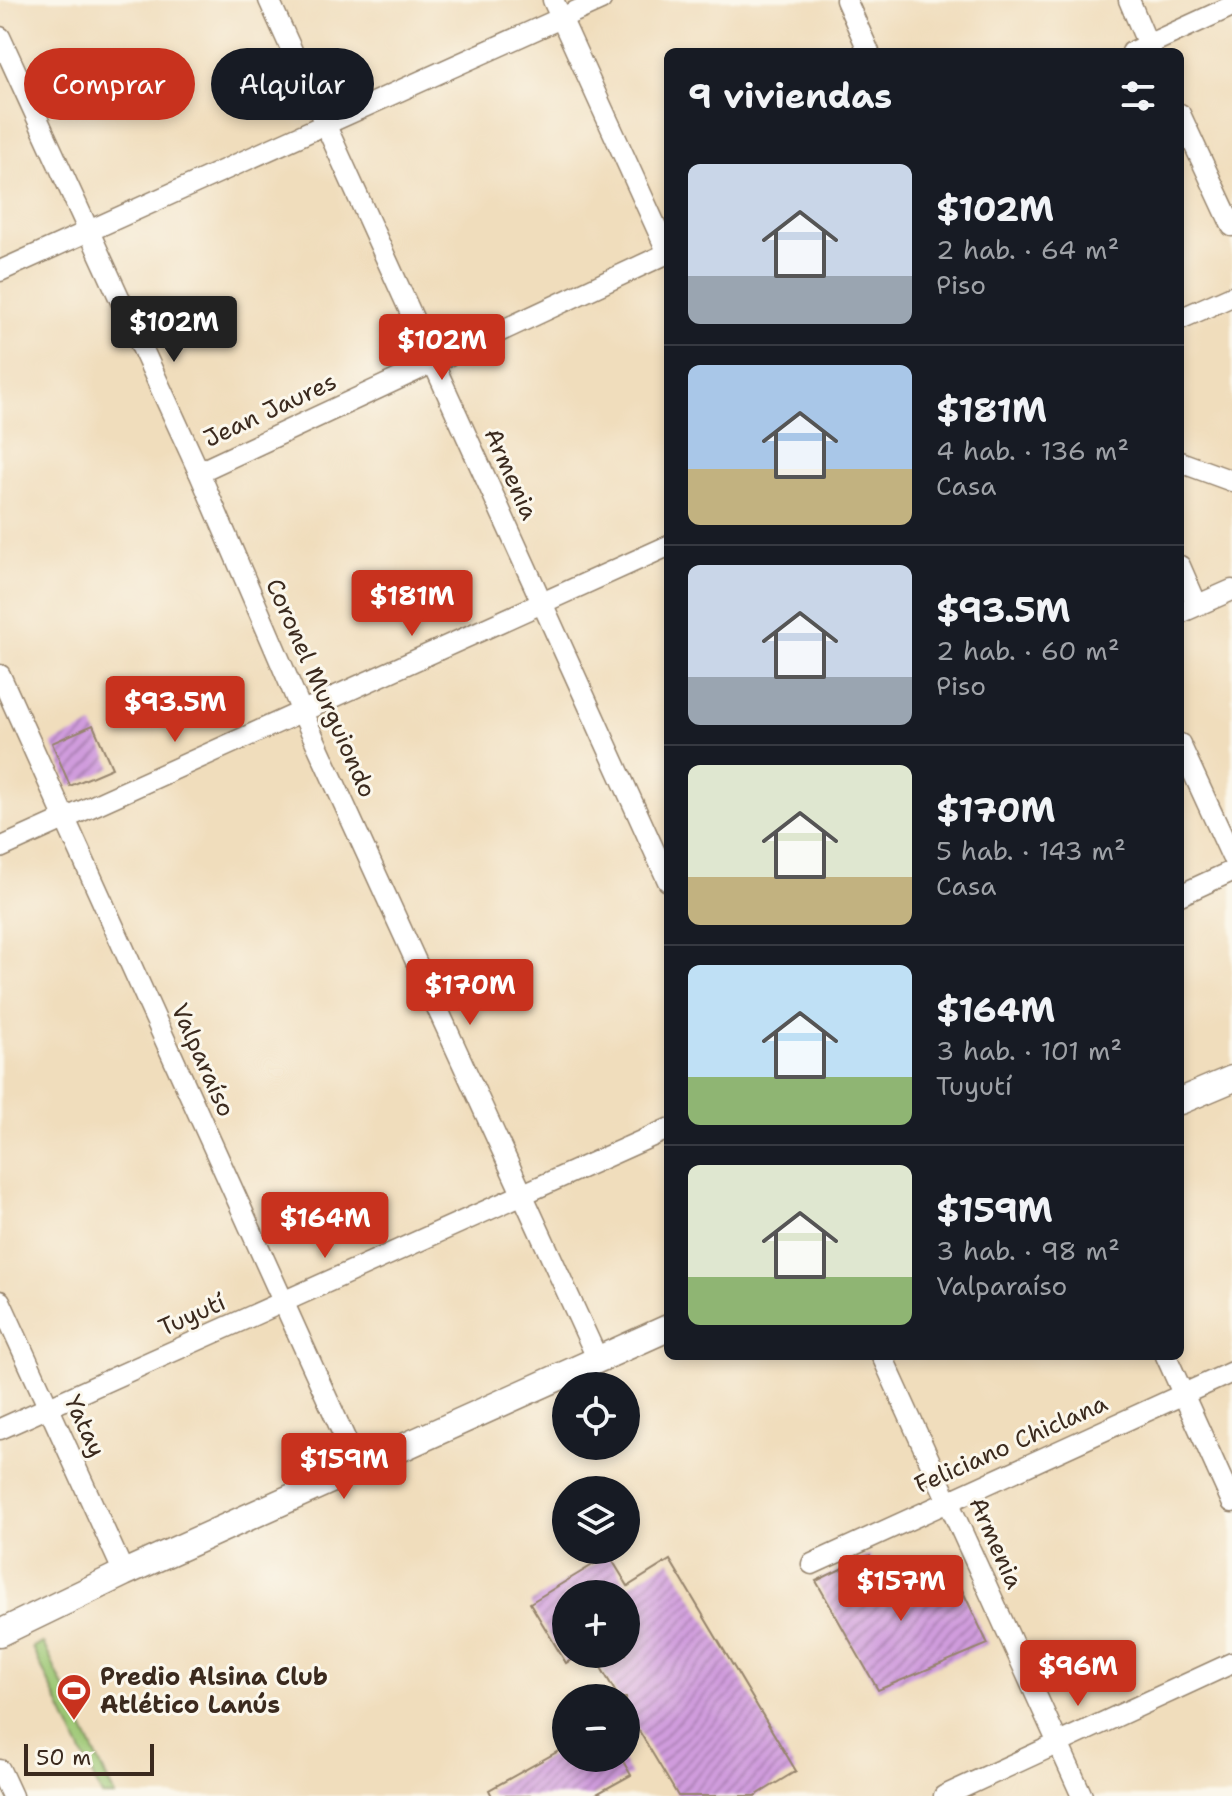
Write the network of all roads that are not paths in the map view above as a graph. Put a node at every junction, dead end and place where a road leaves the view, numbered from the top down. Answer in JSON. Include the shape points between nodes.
{"nodes":[{"id":1,"x":269,"y":0,"type":"edge"},
{"id":2,"x":601,"y":0,"type":"edge"},
{"id":3,"x":846,"y":0,"type":"edge"},
{"id":4,"x":1129,"y":0,"type":"edge"},
{"id":5,"x":1232,"y":6,"type":"edge"},
{"id":6,"x":557,"y":9,"type":"edge"},
{"id":7,"x":0,"y":37,"type":"edge"},
{"id":8,"x":867,"y":48,"type":"edge"},
{"id":9,"x":1143,"y":48,"type":"edge"},
{"id":10,"x":1148,"y":48,"type":"edge"},
{"id":11,"x":1184,"y":123,"type":"edge"},
{"id":12,"x":325,"y":127,"type":"junction"},
{"id":13,"x":1232,"y":226,"type":"edge"},
{"id":14,"x":91,"y":231,"type":"junction"},
{"id":15,"x":664,"y":244,"type":"edge"},
{"id":16,"x":664,"y":255,"type":"edge"},
{"id":17,"x":0,"y":271,"type":"edge"},
{"id":18,"x":1232,"y":296,"type":"edge"},
{"id":19,"x":1184,"y":317,"type":"edge"},
{"id":20,"x":432,"y":362,"type":"junction"},
{"id":21,"x":1184,"y":463,"type":"edge"},
{"id":22,"x":199,"y":472,"type":"junction"},
{"id":23,"x":1232,"y":481,"type":"edge"},
{"id":24,"x":664,"y":548,"type":"edge"},
{"id":25,"x":1184,"y":585,"type":"edge"},
{"id":26,"x":1232,"y":590,"type":"edge"},
{"id":27,"x":539,"y":603,"type":"junction"},
{"id":28,"x":1189,"y":609,"type":"edge"},
{"id":29,"x":0,"y":675,"type":"edge"},
{"id":30,"x":302,"y":712,"type":"junction"},
{"id":31,"x":1184,"y":753,"type":"edge"},
{"id":32,"x":66,"y":817,"type":"junction"},
{"id":33,"x":661,"y":845,"type":"edge"},
{"id":34,"x":0,"y":848,"type":"edge"},
{"id":35,"x":1232,"y":857,"type":"edge"},
{"id":36,"x":1232,"y":871,"type":"edge"},
{"id":37,"x":1184,"y":893,"type":"edge"},
{"id":38,"x":1232,"y":1079,"type":"edge"},
{"id":39,"x":1184,"y":1099,"type":"edge"},
{"id":40,"x":664,"y":1131,"type":"edge"},
{"id":41,"x":523,"y":1195,"type":"junction"},
{"id":42,"x":0,"y":1301,"type":"edge"},
{"id":43,"x":283,"y":1302,"type":"junction"},
{"id":44,"x":664,"y":1330,"type":"edge"},
{"id":45,"x":598,"y":1360,"type":"junction"},
{"id":46,"x":884,"y":1360,"type":"edge"},
{"id":47,"x":1168,"y":1360,"type":"edge"},
{"id":48,"x":1232,"y":1372,"type":"edge"},
{"id":49,"x":1184,"y":1395,"type":"junction"},
{"id":50,"x":49,"y":1408,"type":"junction"},
{"id":51,"x":0,"y":1429,"type":"edge"},
{"id":52,"x":358,"y":1467,"type":"junction"},
{"id":53,"x":949,"y":1502,"type":"junction"},
{"id":54,"x":1232,"y":1502,"type":"edge"},
{"id":55,"x":812,"y":1564,"type":"dead end"},
{"id":56,"x":124,"y":1573,"type":"junction"},
{"id":57,"x":0,"y":1633,"type":"edge"},
{"id":58,"x":1232,"y":1663,"type":"edge"},
{"id":59,"x":1058,"y":1742,"type":"junction"},
{"id":60,"x":0,"y":1770,"type":"edge"},
{"id":61,"x":12,"y":1796,"type":"edge"},
{"id":62,"x":944,"y":1796,"type":"edge"},
{"id":63,"x":1082,"y":1796,"type":"edge"}],
"edges":[{"from":1,"to":12,"type":"street","name":"Armenia"},
{"from":2,"to":6,"type":"street"},
{"from":3,"to":8,"type":"street"},
{"from":4,"to":9,"type":"street"},
{"from":5,"to":10,"type":"street"},
{"from":6,"to":12,"type":"street"},
{"from":6,"to":15,"type":"street"},
{"from":7,"to":14,"type":"street","name":"Coronel Murguiondo"},
{"from":11,"to":13,"type":"street"},
{"from":12,"to":14,"type":"street"},
{"from":12,"to":20,"type":"street","name":"Armenia"},
{"from":14,"to":17,"type":"street"},
{"from":14,"to":22,"type":"street","name":"Coronel Murguiondo"},
{"from":16,"to":20,"type":"street","name":"Jean Jaures"},
{"from":18,"to":19,"type":"street"},
{"from":20,"to":22,"type":"street","name":"Jean Jaures"},
{"from":20,"to":27,"type":"street","name":"Armenia"},
{"from":21,"to":23,"type":"street"},
{"from":22,"to":30,"type":"street","name":"Coronel Murguiondo"},
{"from":24,"to":27,"type":"street"},
{"from":25,"to":28,"type":"street"},
{"from":26,"to":28,"type":"street"},
{"from":27,"to":30,"type":"street"},
{"from":27,"to":33,"type":"street","name":"Armenia"},
{"from":29,"to":32,"type":"street","name":"Valparaíso"},
{"from":30,"to":32,"type":"street"},
{"from":30,"to":41,"type":"street","name":"Coronel Murguiondo"},
{"from":31,"to":35,"type":"street"},
{"from":32,"to":34,"type":"street"},
{"from":32,"to":43,"type":"street","name":"Valparaíso"},
{"from":36,"to":37,"type":"street"},
{"from":38,"to":39,"type":"main road"},
{"from":40,"to":41,"type":"street","name":"Tuyutí"},
{"from":41,"to":43,"type":"street","name":"Tuyutí"},
{"from":41,"to":45,"type":"street","name":"Coronel Murguiondo"},
{"from":42,"to":50,"type":"street","name":"Yatay"},
{"from":43,"to":50,"type":"street","name":"Tuyutí"},
{"from":43,"to":52,"type":"street","name":"Valparaíso"},
{"from":44,"to":45,"type":"main road"},
{"from":45,"to":52,"type":"main road"},
{"from":46,"to":53,"type":"street","name":"Armenia"},
{"from":47,"to":49,"type":"street"},
{"from":48,"to":49,"type":"street","name":"Feliciano Chiclana"},
{"from":49,"to":53,"type":"street","name":"Feliciano Chiclana"},
{"from":49,"to":54,"type":"street"},
{"from":50,"to":51,"type":"street","name":"Tuyutí"},
{"from":50,"to":56,"type":"street","name":"Yatay"},
{"from":52,"to":56,"type":"main road"},
{"from":53,"to":55,"type":"street","name":"Feliciano Chiclana"},
{"from":53,"to":59,"type":"street","name":"Armenia"},
{"from":56,"to":57,"type":"main road"},
{"from":58,"to":59,"type":"street"},
{"from":59,"to":62,"type":"street"},
{"from":59,"to":63,"type":"street","name":"Armenia"},
{"from":60,"to":61,"type":"street"}]}
